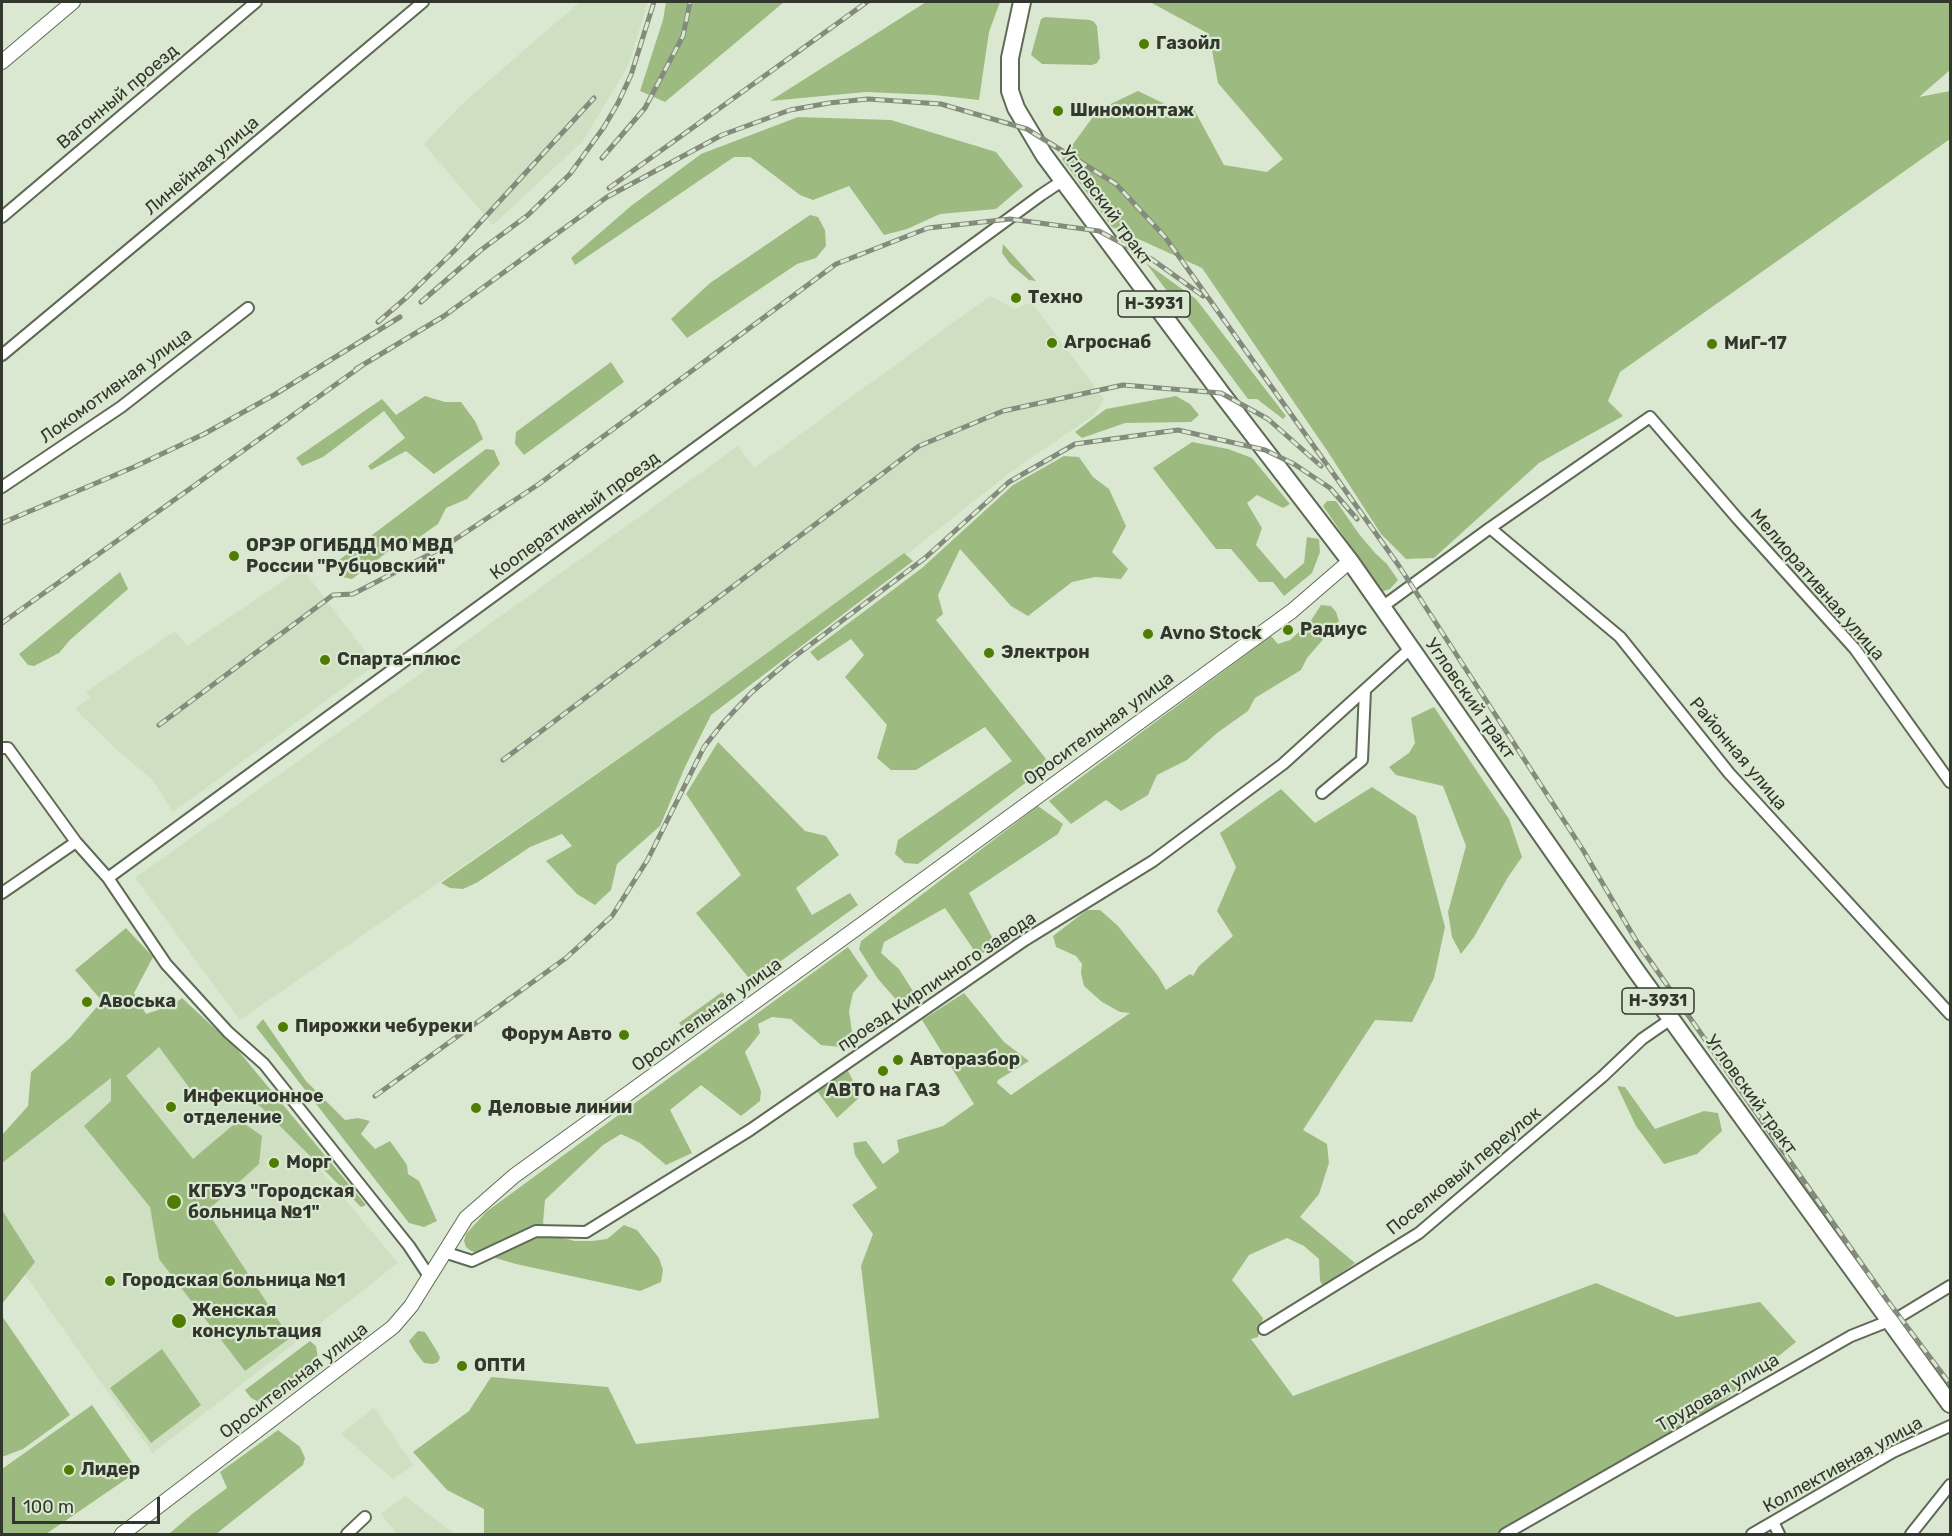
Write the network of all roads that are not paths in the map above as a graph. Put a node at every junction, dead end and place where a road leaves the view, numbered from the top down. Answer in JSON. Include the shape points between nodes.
{"nodes":[{"id":1,"x":73,"y":2,"type":"edge"},
{"id":2,"x":256,"y":2,"type":"edge"},
{"id":3,"x":423,"y":2,"type":"edge"},
{"id":4,"x":1022,"y":2,"type":"edge"},
{"id":5,"x":2,"y":62,"type":"edge"},
{"id":6,"x":1062,"y":181,"type":"junction"},
{"id":7,"x":2,"y":217,"type":"edge"},
{"id":8,"x":248,"y":308,"type":"dead end"},
{"id":9,"x":2,"y":355,"type":"edge"},
{"id":10,"x":2,"y":487,"type":"edge"},
{"id":11,"x":1490,"y":528,"type":"junction"},
{"id":12,"x":1350,"y":561,"type":"junction"},
{"id":13,"x":1373,"y":594,"type":"junction"},
{"id":14,"x":1411,"y":648,"type":"junction"},
{"id":15,"x":1365,"y":690,"type":"junction"},
{"id":16,"x":2,"y":748,"type":"edge"},
{"id":17,"x":1950,"y":782,"type":"edge"},
{"id":18,"x":1322,"y":793,"type":"dead end"},
{"id":19,"x":76,"y":842,"type":"junction"},
{"id":20,"x":108,"y":878,"type":"junction"},
{"id":21,"x":2,"y":893,"type":"edge"},
{"id":22,"x":1950,"y":1014,"type":"edge"},
{"id":23,"x":1671,"y":1019,"type":"junction"},
{"id":24,"x":444,"y":1252,"type":"junction"},
{"id":25,"x":429,"y":1276,"type":"junction"},
{"id":26,"x":1950,"y":1286,"type":"edge"},
{"id":27,"x":1889,"y":1321,"type":"junction"},
{"id":28,"x":1264,"y":1329,"type":"dead end"},
{"id":29,"x":1950,"y":1404,"type":"edge"},
{"id":30,"x":1950,"y":1426,"type":"edge"},
{"id":31,"x":1950,"y":1485,"type":"edge"},
{"id":32,"x":365,"y":1517,"type":"dead end"},
{"id":33,"x":1773,"y":1522,"type":"junction"},
{"id":34,"x":122,"y":1534,"type":"edge"},
{"id":35,"x":347,"y":1534,"type":"edge"},
{"id":36,"x":1505,"y":1534,"type":"edge"},
{"id":37,"x":1752,"y":1534,"type":"edge"},
{"id":38,"x":1779,"y":1534,"type":"edge"},
{"id":39,"x":1911,"y":1534,"type":"edge"}],
"edges":[{"from":1,"to":5,"type":"main road"},
{"from":2,"to":7,"type":"street","name":"Вагонный проезд"},
{"from":3,"to":9,"type":"street","name":"Линейная улица"},
{"from":4,"to":6,"type":"highway","name":"Угловский тракт","number":"Н-3931","via":[[1010,58],[1010,91],[1027,129]]},
{"from":6,"to":12,"type":"highway","name":"Угловский тракт","number":"Н-3931"},
{"from":6,"to":20,"type":"street","name":"Кооперативный проезд"},
{"from":8,"to":10,"type":"street","name":"Локомотивная улица","via":[[121,407]]},
{"from":11,"to":13,"type":"street"},
{"from":11,"to":17,"type":"street","name":"Мелиоративная улица","via":[[1650,417],[1855,650]]},
{"from":11,"to":22,"type":"street","name":"Районная улица","via":[[1620,637],[1729,773]]},
{"from":12,"to":13,"type":"highway","name":"Угловский тракт","number":"Н-3931"},
{"from":12,"to":24,"type":"main road","name":"Оросительная улица","via":[[1292,611],[514,1176],[466,1218]]},
{"from":13,"to":14,"type":"highway","name":"Угловский тракт","number":"Н-3931"},
{"from":14,"to":15,"type":"street","name":"проезд Кирпичного завода"},
{"from":14,"to":23,"type":"highway","name":"Угловский тракт","number":"Н-3931"},
{"from":15,"to":18,"type":"street","via":[[1362,760]]},
{"from":15,"to":24,"type":"street","name":"проезд Кирпичного завода","via":[[1283,764],[1153,861],[1025,940],[750,1130],[586,1232],[536,1231],[472,1261]]},
{"from":16,"to":19,"type":"street","via":[[8,748]]},
{"from":19,"to":20,"type":"street"},
{"from":19,"to":21,"type":"street"},
{"from":20,"to":25,"type":"street","via":[[166,964],[228,1032],[264,1064]]},
{"from":23,"to":27,"type":"highway","name":"Угловский тракт","number":"Н-3931"},
{"from":23,"to":28,"type":"street","name":"Поселковый переулок","via":[[1642,1039],[1419,1233]]},
{"from":24,"to":25,"type":"main road","name":"Оросительная улица"},
{"from":25,"to":34,"type":"main road","name":"Оросительная улица","via":[[411,1306],[388,1332]]},
{"from":26,"to":27,"type":"street","name":"Трудовая улица"},
{"from":27,"to":29,"type":"highway","name":"Угловский тракт","number":"Н-3931"},
{"from":27,"to":36,"type":"street","name":"Трудовая улица","via":[[1851,1336]]},
{"from":30,"to":33,"type":"street","name":"Коллективная улица","via":[[1893,1452]]},
{"from":31,"to":39,"type":"street"},
{"from":32,"to":35,"type":"street"},
{"from":33,"to":37,"type":"street","name":"Коллективная улица"},
{"from":33,"to":38,"type":"street"}]}
